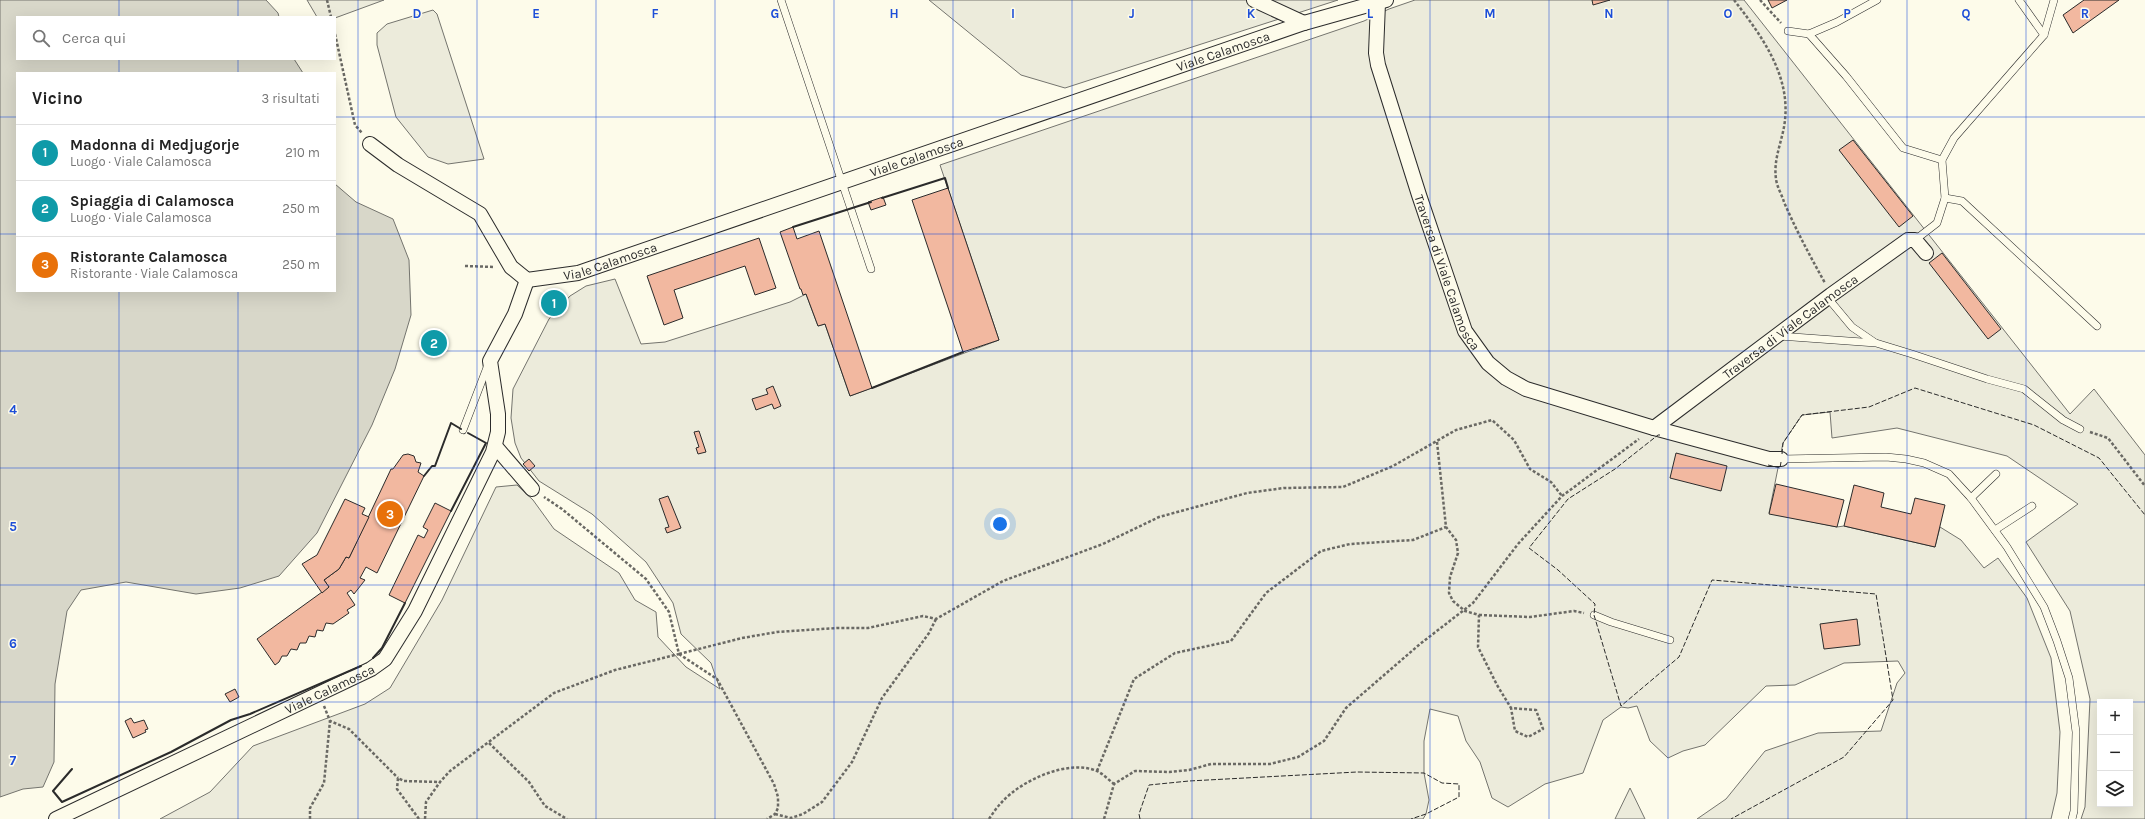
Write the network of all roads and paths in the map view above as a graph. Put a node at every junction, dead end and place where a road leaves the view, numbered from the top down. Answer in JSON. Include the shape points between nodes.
{"nodes":[{"id":1,"x":327,"y":0,"type":"edge"},
{"id":2,"x":781,"y":0,"type":"edge"},
{"id":3,"x":1254,"y":0,"type":"edge"},
{"id":4,"x":1734,"y":0,"type":"edge"},
{"id":5,"x":1760,"y":0,"type":"edge"},
{"id":6,"x":1877,"y":0,"type":"edge"},
{"id":7,"x":2019,"y":0,"type":"edge"},
{"id":8,"x":2054,"y":0,"type":"edge"},
{"id":9,"x":1382,"y":1,"type":"edge"},
{"id":10,"x":331,"y":16,"type":"edge"},
{"id":11,"x":1304,"y":23,"type":"junction"},
{"id":12,"x":1788,"y":31,"type":"joint"},
{"id":13,"x":1809,"y":34,"type":"junction"},
{"id":14,"x":2044,"y":35,"type":"junction"},
{"id":15,"x":336,"y":39,"type":"edge"},
{"id":16,"x":370,"y":144,"type":"joint"},
{"id":17,"x":1942,"y":160,"type":"junction"},
{"id":18,"x":842,"y":183,"type":"junction"},
{"id":19,"x":1945,"y":198,"type":"junction"},
{"id":20,"x":1915,"y":240,"type":"junction"},
{"id":21,"x":1926,"y":253,"type":"dead end"},
{"id":22,"x":465,"y":266,"type":"dead end"},
{"id":23,"x":511,"y":267,"type":"junction"},
{"id":24,"x":871,"y":269,"type":"dead end"},
{"id":25,"x":527,"y":280,"type":"junction"},
{"id":26,"x":1829,"y":296,"type":"junction"},
{"id":27,"x":2097,"y":326,"type":"dead end"},
{"id":28,"x":1776,"y":336,"type":"junction"},
{"id":29,"x":1876,"y":343,"type":"junction"},
{"id":30,"x":490,"y":361,"type":"junction"},
{"id":31,"x":1654,"y":428,"type":"junction"},
{"id":32,"x":2080,"y":429,"type":"joint"},
{"id":33,"x":463,"y":430,"type":"dead end"},
{"id":34,"x":1437,"y":442,"type":"junction"},
{"id":35,"x":495,"y":446,"type":"junction"},
{"id":36,"x":1781,"y":458,"type":"joint"},
{"id":37,"x":1996,"y":474,"type":"dead end"},
{"id":38,"x":2145,"y":486,"type":"edge"},
{"id":39,"x":532,"y":489,"type":"joint"},
{"id":40,"x":1562,"y":496,"type":"junction"},
{"id":41,"x":1971,"y":498,"type":"junction"},
{"id":42,"x":2032,"y":506,"type":"dead end"},
{"id":43,"x":1446,"y":527,"type":"junction"},
{"id":44,"x":1995,"y":530,"type":"junction"},
{"id":45,"x":1465,"y":610,"type":"junction"},
{"id":46,"x":1479,"y":615,"type":"junction"},
{"id":47,"x":1594,"y":615,"type":"joint"},
{"id":48,"x":936,"y":619,"type":"junction"},
{"id":49,"x":1670,"y":640,"type":"dead end"},
{"id":50,"x":679,"y":654,"type":"junction"},
{"id":51,"x":318,"y":694,"type":"junction"},
{"id":52,"x":1511,"y":708,"type":"junction"},
{"id":53,"x":330,"y":721,"type":"junction"},
{"id":54,"x":489,"y":743,"type":"junction"},
{"id":55,"x":1097,"y":771,"type":"junction"},
{"id":56,"x":398,"y":778,"type":"junction"},
{"id":57,"x":440,"y":782,"type":"junction"},
{"id":58,"x":1114,"y":784,"type":"junction"},
{"id":59,"x":776,"y":814,"type":"junction"},
{"id":60,"x":56,"y":819,"type":"edge"},
{"id":61,"x":310,"y":819,"type":"edge"},
{"id":62,"x":419,"y":819,"type":"edge"},
{"id":63,"x":425,"y":819,"type":"edge"},
{"id":64,"x":567,"y":819,"type":"edge"},
{"id":65,"x":767,"y":819,"type":"edge"},
{"id":66,"x":989,"y":819,"type":"edge"},
{"id":67,"x":1104,"y":819,"type":"edge"},
{"id":68,"x":2072,"y":819,"type":"edge"}],
"edges":[{"from":1,"to":10,"type":"path"},
{"from":2,"to":18,"type":"lane"},
{"from":3,"to":11,"type":"street"},
{"from":4,"to":26,"type":"path","via":[[1756,27],[1781,75],[1786,99],[1785,121],[1775,165],[1776,181]]},
{"from":5,"to":12,"type":"path"},
{"from":6,"to":13,"type":"lane"},
{"from":7,"to":14,"type":"lane"},
{"from":8,"to":14,"type":"lane"},
{"from":9,"to":11,"type":"street","name":"Viale Calamosca"},
{"from":9,"to":31,"type":"street","name":"Traversa di Viale Calamosca","via":[[1376,53],[1378,65],[1465,331],[1488,363],[1526,390]]},
{"from":11,"to":18,"type":"street","name":"Viale Calamosca"},
{"from":12,"to":13,"type":"lane"},
{"from":13,"to":17,"type":"lane","via":[[1903,148]]},
{"from":14,"to":17,"type":"lane","via":[[1954,138]]},
{"from":15,"to":16,"type":"path","via":[[355,125]]},
{"from":16,"to":23,"type":"street","via":[[398,165],[480,214]]},
{"from":17,"to":19,"type":"lane"},
{"from":18,"to":24,"type":"lane"},
{"from":18,"to":25,"type":"street","name":"Viale Calamosca","via":[[578,274]]},
{"from":19,"to":20,"type":"lane","via":[[1937,223]]},
{"from":19,"to":27,"type":"lane","via":[[1962,201]]},
{"from":20,"to":21,"type":"street"},
{"from":20,"to":26,"type":"street","name":"Traversa di Viale Calamosca","via":[[1908,240]]},
{"from":22,"to":23,"type":"path"},
{"from":23,"to":25,"type":"street"},
{"from":25,"to":30,"type":"street","via":[[515,314]]},
{"from":26,"to":28,"type":"street","name":"Traversa di Viale Calamosca"},
{"from":26,"to":29,"type":"lane","via":[[1852,328]]},
{"from":28,"to":29,"type":"lane"},
{"from":28,"to":31,"type":"street","name":"Traversa di Viale Calamosca"},
{"from":29,"to":32,"type":"lane","via":[[2024,389],[2063,420]]},
{"from":30,"to":33,"type":"lane"},
{"from":30,"to":35,"type":"street","name":"Viale Calamosca","via":[[498,414]]},
{"from":31,"to":36,"type":"street","name":"Traversa di Viale Calamosca","via":[[1769,458]]},
{"from":31,"to":40,"type":"path"},
{"from":32,"to":38,"type":"path","via":[[2108,438]]},
{"from":34,"to":40,"type":"path","via":[[1456,430],[1492,420],[1514,440],[1530,469],[1551,482]]},
{"from":34,"to":43,"type":"path"},
{"from":34,"to":48,"type":"path","via":[[1393,466],[1343,487],[1284,488],[1247,493],[1159,517],[1103,544],[1003,581]]},
{"from":35,"to":39,"type":"street"},
{"from":35,"to":51,"type":"street","name":"Viale Calamosca","via":[[415,611],[384,660],[371,669]]},
{"from":36,"to":41,"type":"lane","via":[[1906,459],[1924,463],[1949,474]]},
{"from":37,"to":41,"type":"lane"},
{"from":39,"to":50,"type":"path","via":[[562,509],[646,578],[669,612]]},
{"from":40,"to":45,"type":"path","via":[[1518,544]]},
{"from":41,"to":44,"type":"lane"},
{"from":42,"to":44,"type":"lane"},
{"from":43,"to":45,"type":"path","via":[[1456,540],[1458,553],[1450,577],[1449,593],[1453,601]]},
{"from":43,"to":55,"type":"path","via":[[1413,540],[1350,544],[1321,551],[1266,593],[1231,641],[1175,653],[1134,679]]},
{"from":44,"to":68,"type":"lane","via":[[2044,607],[2069,678],[2076,732]]},
{"from":45,"to":46,"type":"path"},
{"from":45,"to":58,"type":"path","via":[[1420,644],[1346,708],[1324,741],[1298,757],[1270,764],[1211,764],[1169,772],[1135,771]]},
{"from":46,"to":47,"type":"path","via":[[1530,617],[1574,611]]},
{"from":46,"to":52,"type":"path","via":[[1478,647]]},
{"from":47,"to":49,"type":"lane"},
{"from":48,"to":50,"type":"path","via":[[923,616],[868,628],[777,632]]},
{"from":48,"to":59,"type":"path","via":[[929,633],[882,698],[852,762],[822,802],[791,818]]},
{"from":50,"to":54,"type":"path","via":[[615,670],[554,693]]},
{"from":50,"to":59,"type":"path","via":[[717,679],[774,784],[778,798]]},
{"from":51,"to":53,"type":"path"},
{"from":51,"to":60,"type":"street","name":"Viale Calamosca"},
{"from":52,"to":52,"type":"path","via":[[1536,710],[1542,729],[1528,737],[1515,731]]},
{"from":53,"to":56,"type":"path","via":[[349,729]]},
{"from":53,"to":61,"type":"path","via":[[324,783],[310,808]]},
{"from":54,"to":57,"type":"path","via":[[450,771]]},
{"from":54,"to":64,"type":"path","via":[[529,782],[545,806]]},
{"from":55,"to":58,"type":"path"},
{"from":55,"to":66,"type":"path","via":[[1075,766],[1029,782],[1003,801]]},
{"from":56,"to":57,"type":"path","via":[[404,781]]},
{"from":56,"to":62,"type":"path","via":[[397,789]]},
{"from":57,"to":63,"type":"path","via":[[426,802]]},
{"from":58,"to":67,"type":"path"},
{"from":59,"to":65,"type":"path"}]}
